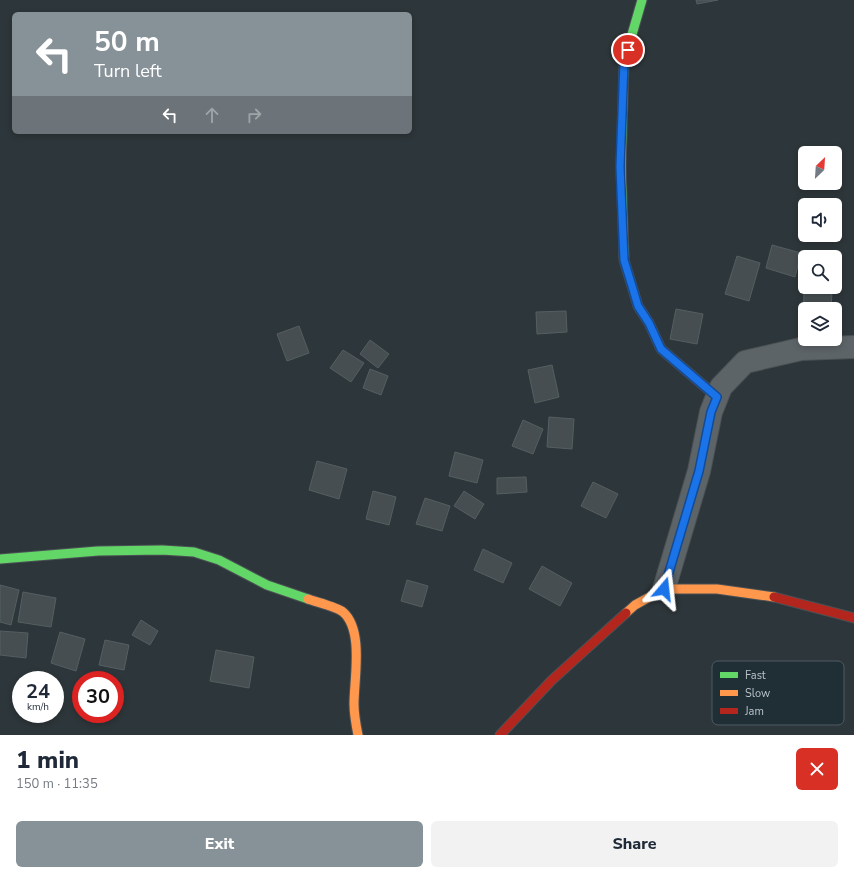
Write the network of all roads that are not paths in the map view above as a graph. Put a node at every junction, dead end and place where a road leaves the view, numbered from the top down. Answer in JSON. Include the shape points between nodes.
{"nodes":[{"id":1,"x":642,"y":0,"type":"edge"},
{"id":2,"x":854,"y":347,"type":"edge"},
{"id":3,"x":717,"y":397,"type":"junction"},
{"id":4,"x":0,"y":559,"type":"edge"},
{"id":5,"x":664,"y":589,"type":"junction"},
{"id":6,"x":854,"y":618,"type":"edge"},
{"id":7,"x":358,"y":735,"type":"edge"},
{"id":8,"x":500,"y":735,"type":"edge"}],
"edges":[{"from":1,"to":3,"type":"street","via":[[624,62],[620,167],[624,260],[638,306],[661,349]]},
{"from":2,"to":3,"type":"street","via":[[801,350],[745,362],[721,387]]},
{"from":3,"to":5,"type":"street","via":[[711,412],[699,471]]},
{"from":4,"to":7,"type":"street","via":[[98,552],[194,552],[219,560],[267,585],[342,611],[348,616],[354,638],[354,705]]},
{"from":5,"to":6,"type":"street","via":[[717,589],[779,598]]},
{"from":5,"to":8,"type":"street","via":[[634,605],[552,680]]}]}
